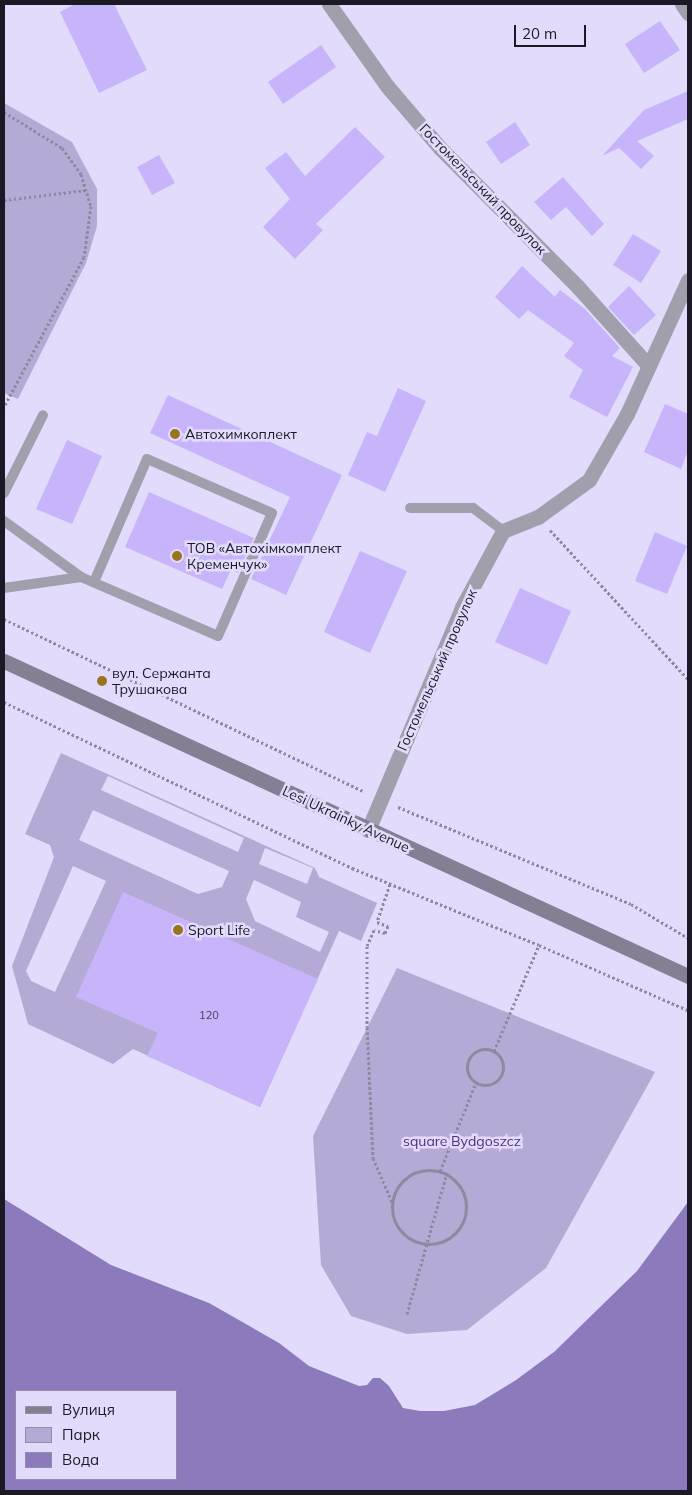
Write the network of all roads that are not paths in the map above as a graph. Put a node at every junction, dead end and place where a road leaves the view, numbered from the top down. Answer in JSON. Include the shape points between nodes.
{"nodes":[{"id":1,"x":329,"y":4,"type":"edge"},
{"id":2,"x":682,"y":4,"type":"edge"},
{"id":3,"x":688,"y":13,"type":"edge"},
{"id":4,"x":688,"y":280,"type":"edge"},
{"id":5,"x":649,"y":366,"type":"junction"},
{"id":6,"x":43,"y":415,"type":"dead end"},
{"id":7,"x":4,"y":493,"type":"edge"},
{"id":8,"x":410,"y":508,"type":"dead end"},
{"id":9,"x":4,"y":521,"type":"edge"},
{"id":10,"x":503,"y":531,"type":"junction"},
{"id":11,"x":81,"y":577,"type":"junction"},
{"id":12,"x":94,"y":582,"type":"junction"},
{"id":13,"x":4,"y":588,"type":"edge"},
{"id":14,"x":4,"y":661,"type":"edge"},
{"id":15,"x":368,"y":830,"type":"junction"},
{"id":16,"x":688,"y":976,"type":"edge"}],
"edges":[{"from":1,"to":5,"type":"street","name":"Гостомельський провулок","via":[[375,71],[441,149],[578,288]]},
{"from":2,"to":3,"type":"street"},
{"from":4,"to":5,"type":"street"},
{"from":5,"to":10,"type":"street","via":[[627,414],[589,480],[538,517]]},
{"from":6,"to":7,"type":"lane"},
{"from":8,"to":10,"type":"lane","via":[[473,508]]},
{"from":9,"to":11,"type":"lane"},
{"from":10,"to":15,"type":"street","name":"Гостомельський провулок","via":[[462,607]]},
{"from":11,"to":12,"type":"lane"},
{"from":11,"to":13,"type":"lane"},
{"from":12,"to":12,"type":"lane","via":[[147,458],[272,513],[218,636]]},
{"from":14,"to":15,"type":"street","name":"Lesi Ukrainky Avenue"},
{"from":15,"to":16,"type":"street","name":"Lesi Ukrainky Avenue"}]}
